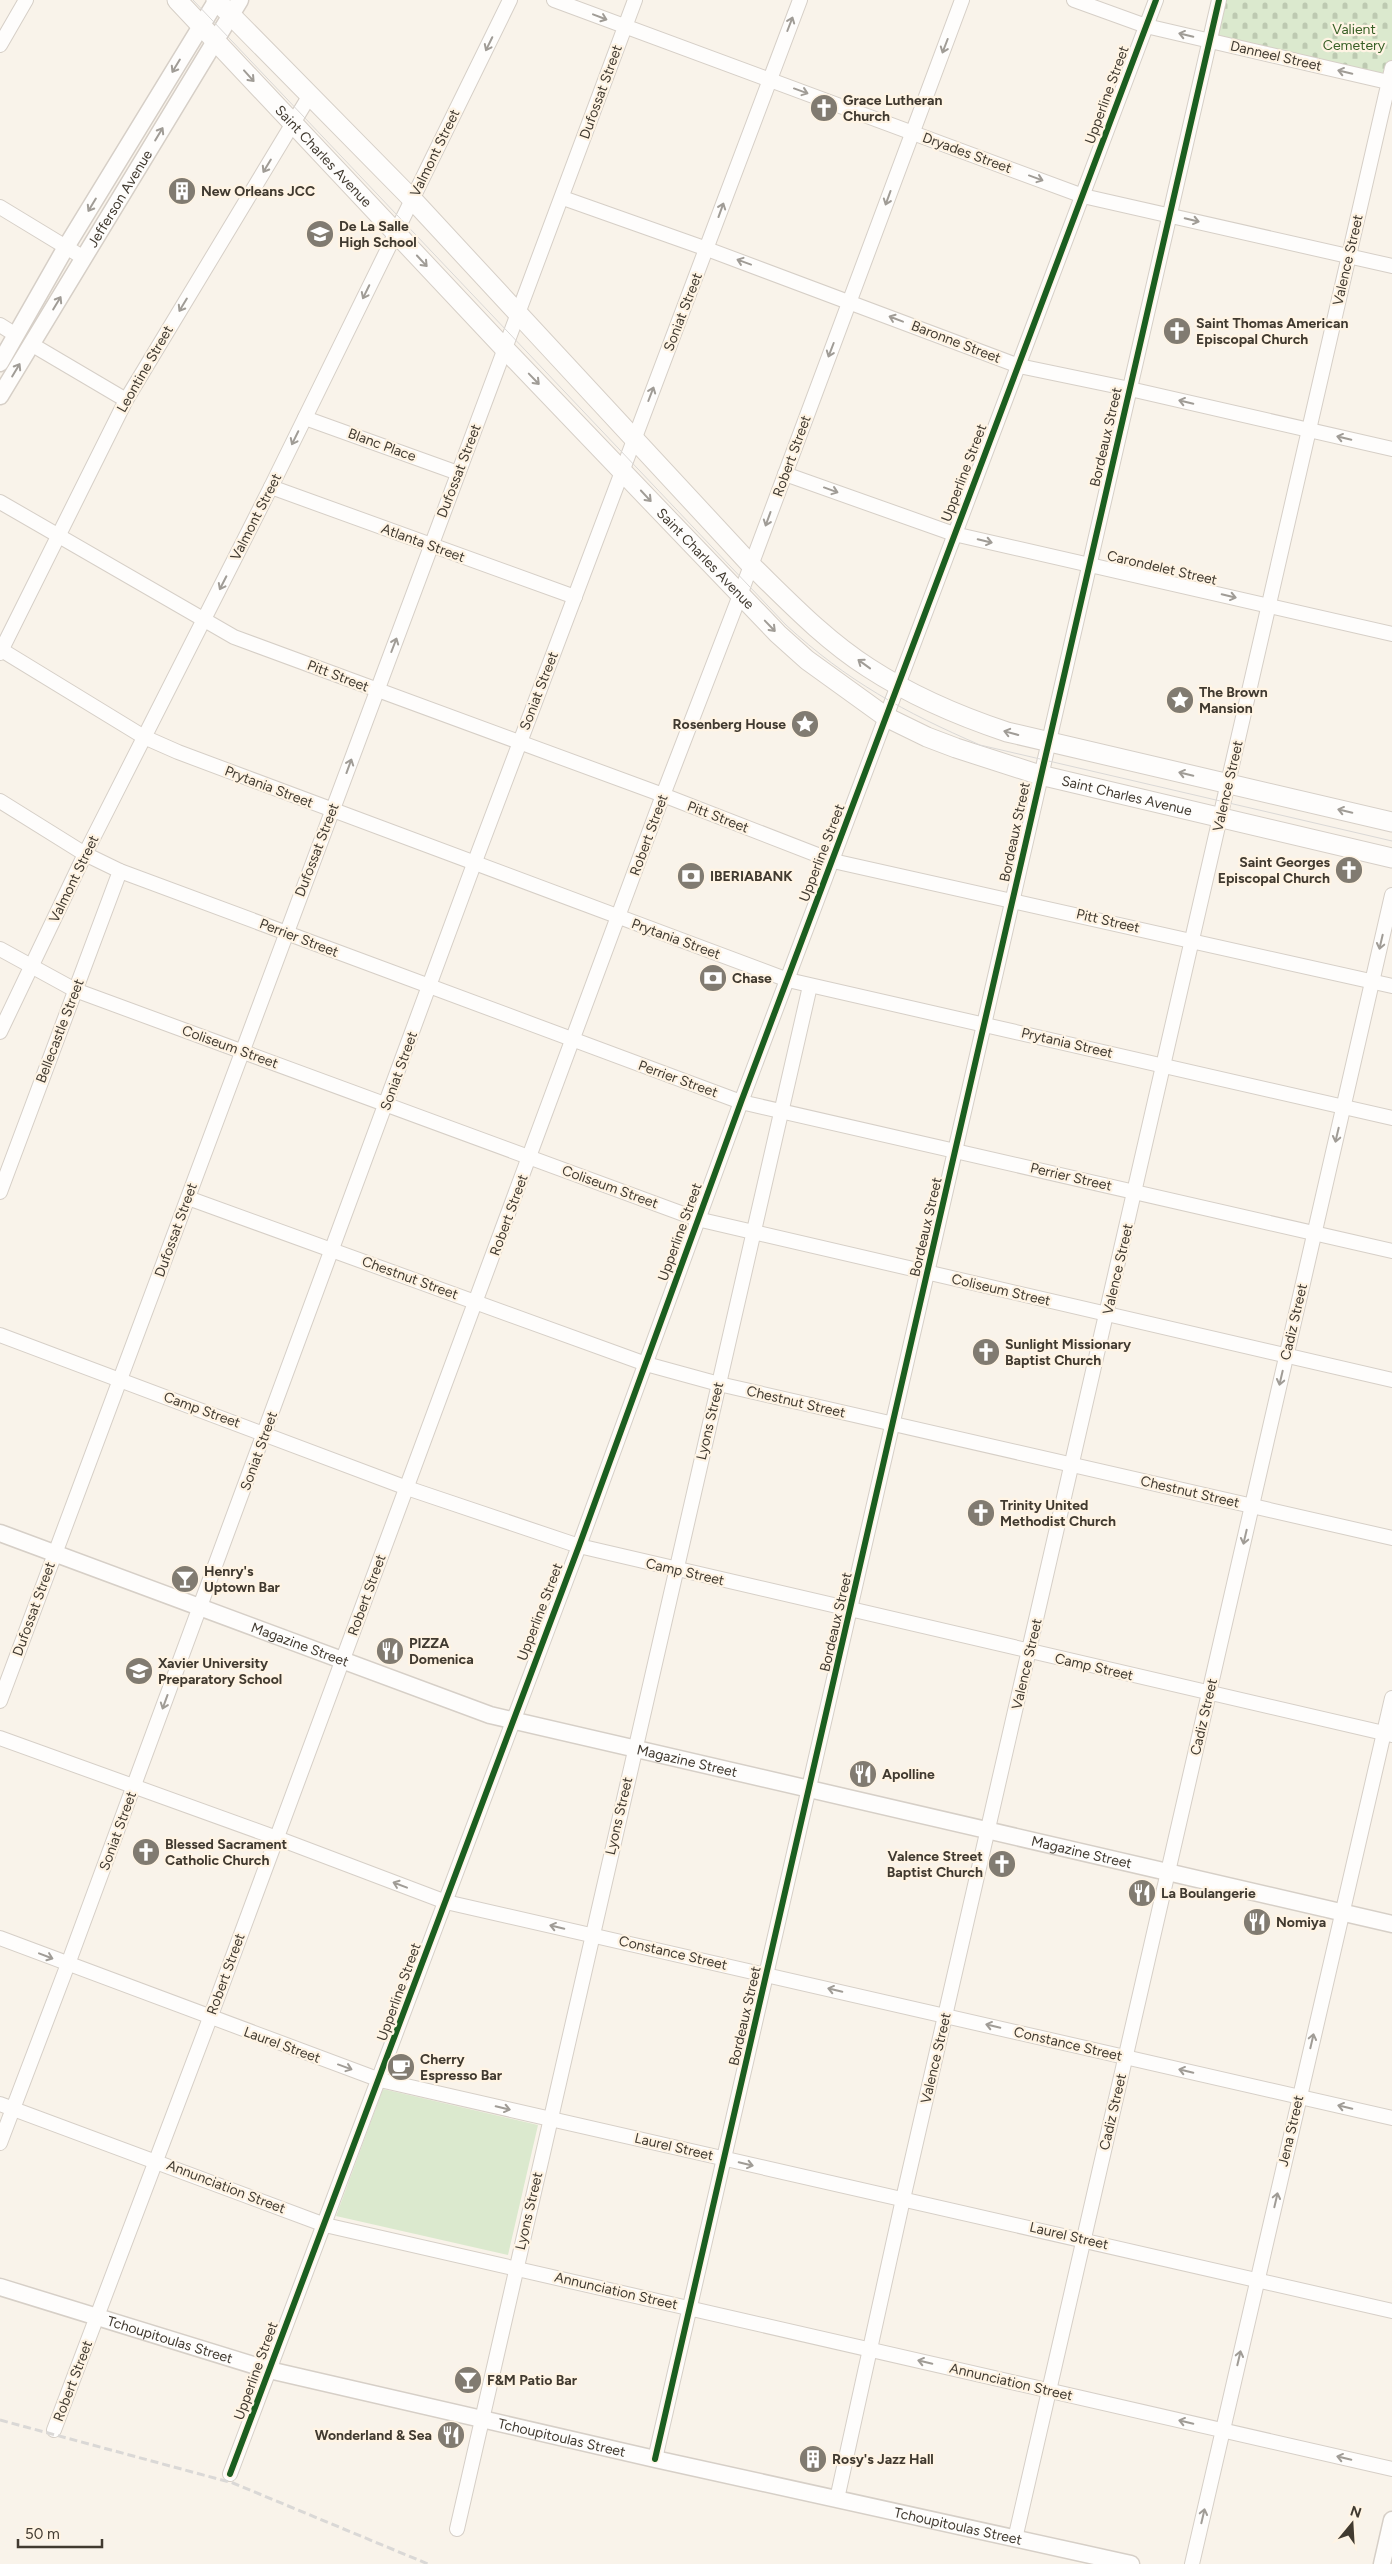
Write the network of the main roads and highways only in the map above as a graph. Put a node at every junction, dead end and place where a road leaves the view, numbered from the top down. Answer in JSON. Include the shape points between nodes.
{"nodes":[{"id":1,"x":177,"y":0,"type":"edge"},
{"id":2,"x":216,"y":0,"type":"edge"},
{"id":3,"x":235,"y":7,"type":"edge"},
{"id":4,"x":1392,"y":822,"type":"edge"},
{"id":5,"x":1392,"y":858,"type":"edge"}],
"edges":[{"from":1,"to":5,"type":"main road","name":"Saint Charles Avenue","one_way":true,"via":[[778,634],[807,660],[886,717],[927,738],[1040,775]]},
{"from":2,"to":3,"type":"main road","name":"Saint Charles Avenue"},
{"from":4,"to":3,"type":"main road","name":"Saint Charles Avenue","one_way":true,"via":[[1048,742],[970,720],[868,667],[833,641],[751,565],[412,200],[310,95]]}]}
